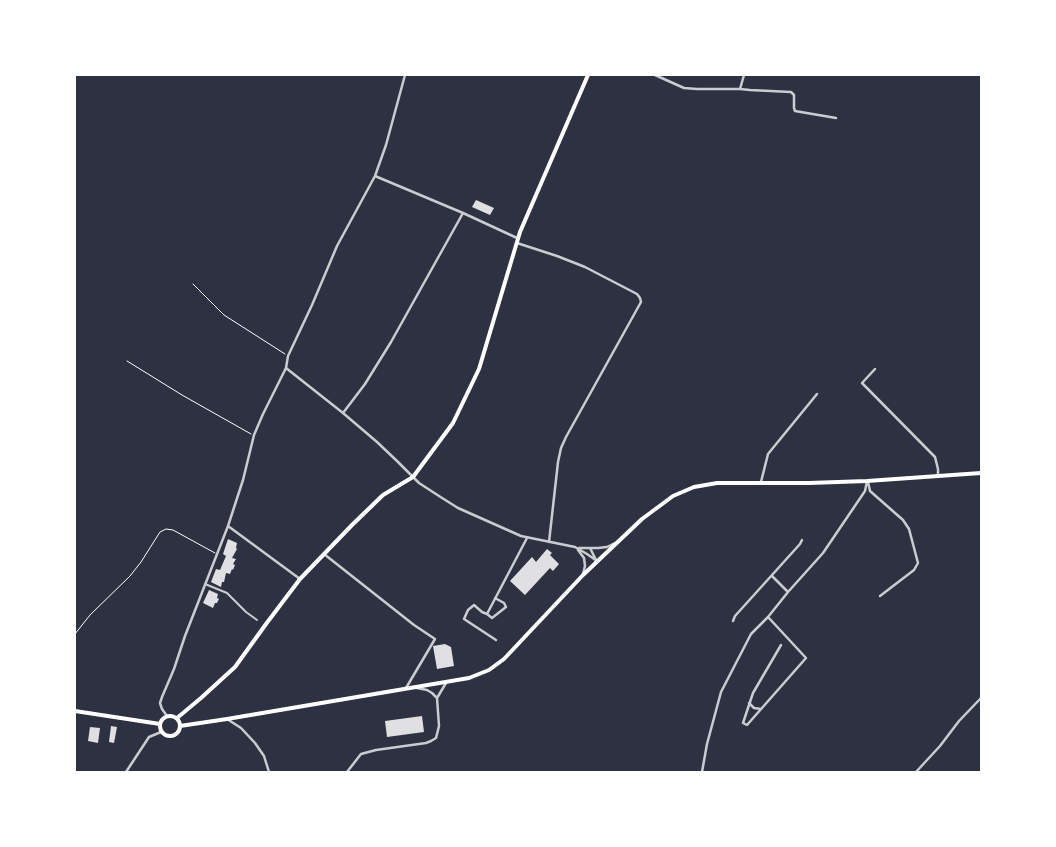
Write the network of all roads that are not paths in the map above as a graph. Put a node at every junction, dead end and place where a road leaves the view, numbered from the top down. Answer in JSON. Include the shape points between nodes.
{"nodes":[{"id":1,"x":405,"y":75,"type":"edge"},
{"id":2,"x":588,"y":75,"type":"edge"},
{"id":3,"x":655,"y":75,"type":"edge"},
{"id":4,"x":744,"y":75,"type":"edge"},
{"id":5,"x":740,"y":88,"type":"junction"},
{"id":6,"x":836,"y":118,"type":"dead end"},
{"id":7,"x":374,"y":176,"type":"junction"},
{"id":8,"x":463,"y":213,"type":"junction"},
{"id":9,"x":517,"y":240,"type":"junction"},
{"id":10,"x":286,"y":368,"type":"junction"},
{"id":11,"x":875,"y":369,"type":"dead end"},
{"id":12,"x":816,"y":394,"type":"dead end"},
{"id":13,"x":343,"y":413,"type":"junction"},
{"id":14,"x":981,"y":473,"type":"edge"},
{"id":15,"x":938,"y":476,"type":"junction"},
{"id":16,"x":413,"y":478,"type":"junction"},
{"id":17,"x":867,"y":481,"type":"junction"},
{"id":18,"x":761,"y":482,"type":"junction"},
{"id":19,"x":228,"y":526,"type":"junction"},
{"id":20,"x":527,"y":538,"type":"junction"},
{"id":21,"x":802,"y":540,"type":"dead end"},
{"id":22,"x":619,"y":541,"type":"junction"},
{"id":23,"x":549,"y":542,"type":"junction"},
{"id":24,"x":575,"y":548,"type":"junction"},
{"id":25,"x":590,"y":548,"type":"junction"},
{"id":26,"x":324,"y":554,"type":"junction"},
{"id":27,"x":597,"y":561,"type":"junction"},
{"id":28,"x":583,"y":575,"type":"junction"},
{"id":29,"x":772,"y":576,"type":"junction"},
{"id":30,"x":300,"y":579,"type":"junction"},
{"id":31,"x":205,"y":584,"type":"junction"},
{"id":32,"x":788,"y":592,"type":"junction"},
{"id":33,"x":880,"y":596,"type":"dead end"},
{"id":34,"x":495,"y":598,"type":"junction"},
{"id":35,"x":487,"y":614,"type":"junction"},
{"id":36,"x":768,"y":617,"type":"junction"},
{"id":37,"x":257,"y":620,"type":"dead end"},
{"id":38,"x":733,"y":621,"type":"dead end"},
{"id":39,"x":496,"y":640,"type":"dead end"},
{"id":40,"x":781,"y":645,"type":"dead end"},
{"id":41,"x":446,"y":682,"type":"junction"},
{"id":42,"x":416,"y":688,"type":"junction"},
{"id":43,"x":405,"y":689,"type":"junction"},
{"id":44,"x":437,"y":698,"type":"junction"},
{"id":45,"x":981,"y":698,"type":"edge"},
{"id":46,"x":749,"y":703,"type":"junction"},
{"id":47,"x":761,"y":709,"type":"junction"},
{"id":48,"x":75,"y":710,"type":"edge"},
{"id":49,"x":167,"y":716,"type":"junction"},
{"id":50,"x":177,"y":718,"type":"junction"},
{"id":51,"x":227,"y":719,"type":"junction"},
{"id":52,"x":160,"y":724,"type":"junction"},
{"id":53,"x":180,"y":726,"type":"junction"},
{"id":54,"x":162,"y":732,"type":"junction"},
{"id":55,"x":126,"y":772,"type":"edge"},
{"id":56,"x":269,"y":772,"type":"edge"},
{"id":57,"x":347,"y":772,"type":"edge"},
{"id":58,"x":702,"y":772,"type":"edge"},
{"id":59,"x":916,"y":772,"type":"edge"}],
"edges":[{"from":1,"to":7,"type":"street","via":[[386,146]]},
{"from":2,"to":9,"type":"main road"},
{"from":3,"to":5,"type":"street","via":[[684,88]]},
{"from":4,"to":5,"type":"street"},
{"from":5,"to":6,"type":"street","via":[[791,92],[794,94],[795,111]]},
{"from":7,"to":8,"type":"street"},
{"from":7,"to":10,"type":"street","via":[[337,246],[288,356]]},
{"from":8,"to":9,"type":"street"},
{"from":8,"to":13,"type":"street","via":[[391,342]]},
{"from":9,"to":16,"type":"main road","via":[[479,369],[453,423]]},
{"from":9,"to":23,"type":"street","via":[[594,272],[637,294],[641,302],[561,448]]},
{"from":10,"to":13,"type":"street"},
{"from":10,"to":19,"type":"street","via":[[254,436]]},
{"from":11,"to":15,"type":"street","via":[[862,383],[936,458]]},
{"from":12,"to":18,"type":"street","via":[[768,454]]},
{"from":13,"to":16,"type":"street"},
{"from":14,"to":15,"type":"main road"},
{"from":15,"to":17,"type":"main road"},
{"from":16,"to":20,"type":"street","via":[[458,508]]},
{"from":16,"to":26,"type":"main road","via":[[384,495]]},
{"from":17,"to":18,"type":"main road"},
{"from":17,"to":32,"type":"street","via":[[864,491],[823,553]]},
{"from":17,"to":33,"type":"street","via":[[870,491],[909,529],[918,563],[914,570]]},
{"from":18,"to":22,"type":"main road","via":[[717,482],[694,486],[673,496]]},
{"from":19,"to":30,"type":"street"},
{"from":19,"to":31,"type":"street"},
{"from":20,"to":23,"type":"street"},
{"from":20,"to":34,"type":"street"},
{"from":21,"to":29,"type":"street"},
{"from":22,"to":25,"type":"street","via":[[607,547]]},
{"from":22,"to":27,"type":"main road"},
{"from":23,"to":24,"type":"street"},
{"from":24,"to":25,"type":"street"},
{"from":24,"to":27,"type":"street"},
{"from":24,"to":28,"type":"street","via":[[584,558]]},
{"from":25,"to":27,"type":"street"},
{"from":26,"to":30,"type":"main road"},
{"from":26,"to":43,"type":"street","via":[[435,639]]},
{"from":27,"to":28,"type":"main road"},
{"from":28,"to":41,"type":"main road","via":[[504,659],[489,670],[469,678]]},
{"from":29,"to":32,"type":"street"},
{"from":29,"to":38,"type":"street"},
{"from":30,"to":50,"type":"main road","via":[[234,667]]},
{"from":31,"to":37,"type":"street","via":[[227,593]]},
{"from":31,"to":49,"type":"street","via":[[162,696],[160,703]]},
{"from":32,"to":36,"type":"street"},
{"from":34,"to":35,"type":"street"},
{"from":34,"to":35,"type":"street","via":[[506,607],[492,618]]},
{"from":35,"to":39,"type":"street","via":[[474,606],[464,619]]},
{"from":36,"to":47,"type":"street","via":[[806,658]]},
{"from":36,"to":58,"type":"street","via":[[751,634],[721,692]]},
{"from":40,"to":46,"type":"street"},
{"from":41,"to":42,"type":"main road"},
{"from":41,"to":44,"type":"street"},
{"from":42,"to":43,"type":"main road"},
{"from":42,"to":44,"type":"street","via":[[427,690]]},
{"from":43,"to":51,"type":"main road"},
{"from":44,"to":57,"type":"street","via":[[439,726],[436,738],[426,743],[361,754]]},
{"from":45,"to":59,"type":"street"},
{"from":46,"to":47,"type":"street"},
{"from":46,"to":47,"type":"street","via":[[743,723],[747,725]]},
{"from":48,"to":52,"type":"main road"},
{"from":49,"to":50,"type":"main road"},
{"from":49,"to":52,"type":"main road"},
{"from":50,"to":53,"type":"main road"},
{"from":51,"to":53,"type":"main road"},
{"from":51,"to":56,"type":"street","via":[[256,743]]},
{"from":52,"to":54,"type":"main road"},
{"from":53,"to":54,"type":"main road","via":[[173,735]]},
{"from":54,"to":55,"type":"street","via":[[149,737]]}]}
